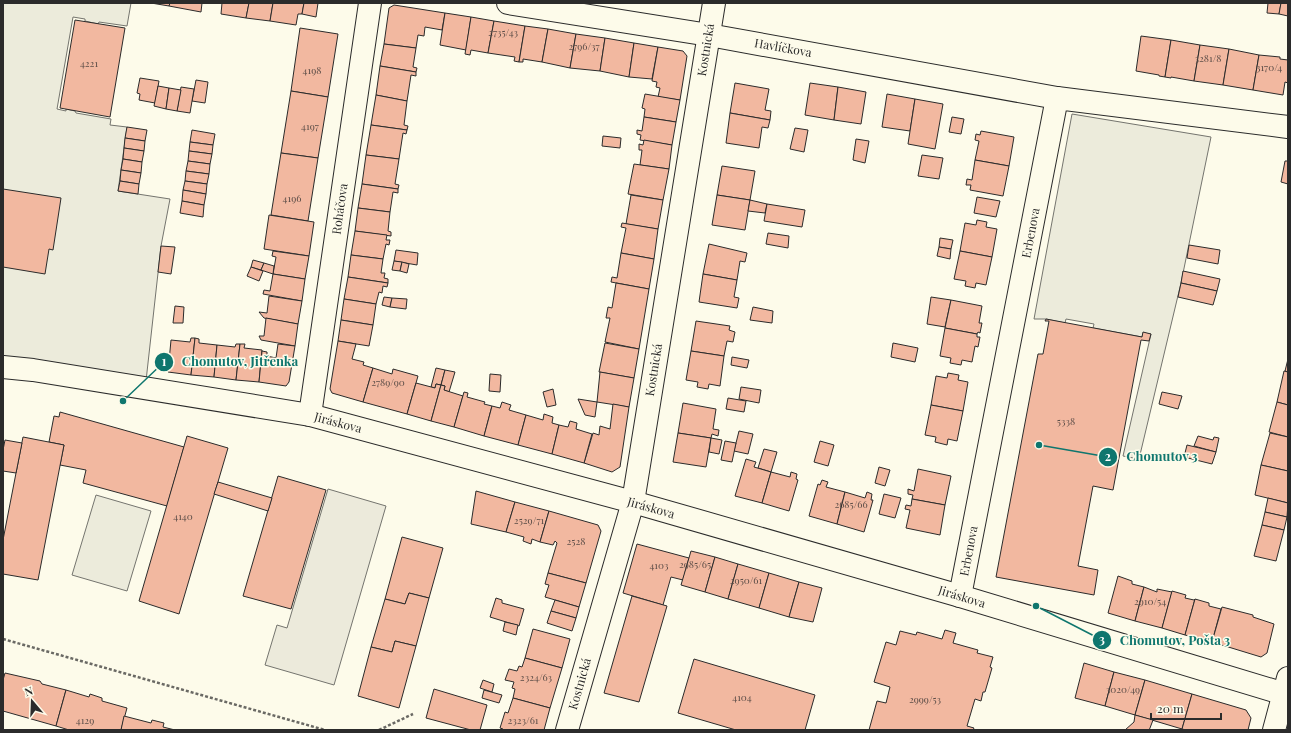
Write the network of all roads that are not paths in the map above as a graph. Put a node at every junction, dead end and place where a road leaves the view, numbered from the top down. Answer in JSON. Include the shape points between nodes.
{"nodes":[{"id":1,"x":370,"y":3,"type":"edge"},
{"id":2,"x":508,"y":3,"type":"edge"},
{"id":3,"x":714,"y":3,"type":"edge"},
{"id":4,"x":709,"y":35,"type":"junction"},
{"id":5,"x":1057,"y":98,"type":"junction"},
{"id":6,"x":1288,"y":127,"type":"edge"},
{"id":7,"x":3,"y":367,"type":"edge"},
{"id":8,"x":310,"y":415,"type":"junction"},
{"id":9,"x":633,"y":502,"type":"junction"},
{"id":10,"x":960,"y":596,"type":"junction"},
{"id":11,"x":1287,"y":689,"type":"edge"},
{"id":12,"x":567,"y":730,"type":"edge"},
{"id":13,"x":1274,"y":730,"type":"edge"}],
"edges":[{"from":1,"to":8,"type":"street","name":"Roháčova"},
{"from":2,"to":4,"type":"street","name":"Havlíčkova"},
{"from":3,"to":4,"type":"street","name":"Kostnická"},
{"from":4,"to":5,"type":"street","name":"Havlíčkova"},
{"from":4,"to":9,"type":"street","name":"Kostnická"},
{"from":5,"to":6,"type":"street"},
{"from":5,"to":10,"type":"street","name":"Erbenova"},
{"from":7,"to":8,"type":"street","name":"Jiráskova"},
{"from":8,"to":9,"type":"street","name":"Jiráskova"},
{"from":9,"to":10,"type":"street","name":"Jiráskova"},
{"from":9,"to":12,"type":"street","name":"Kostnická"},
{"from":10,"to":11,"type":"street","name":"Jiráskova"},
{"from":11,"to":13,"type":"street"}]}
